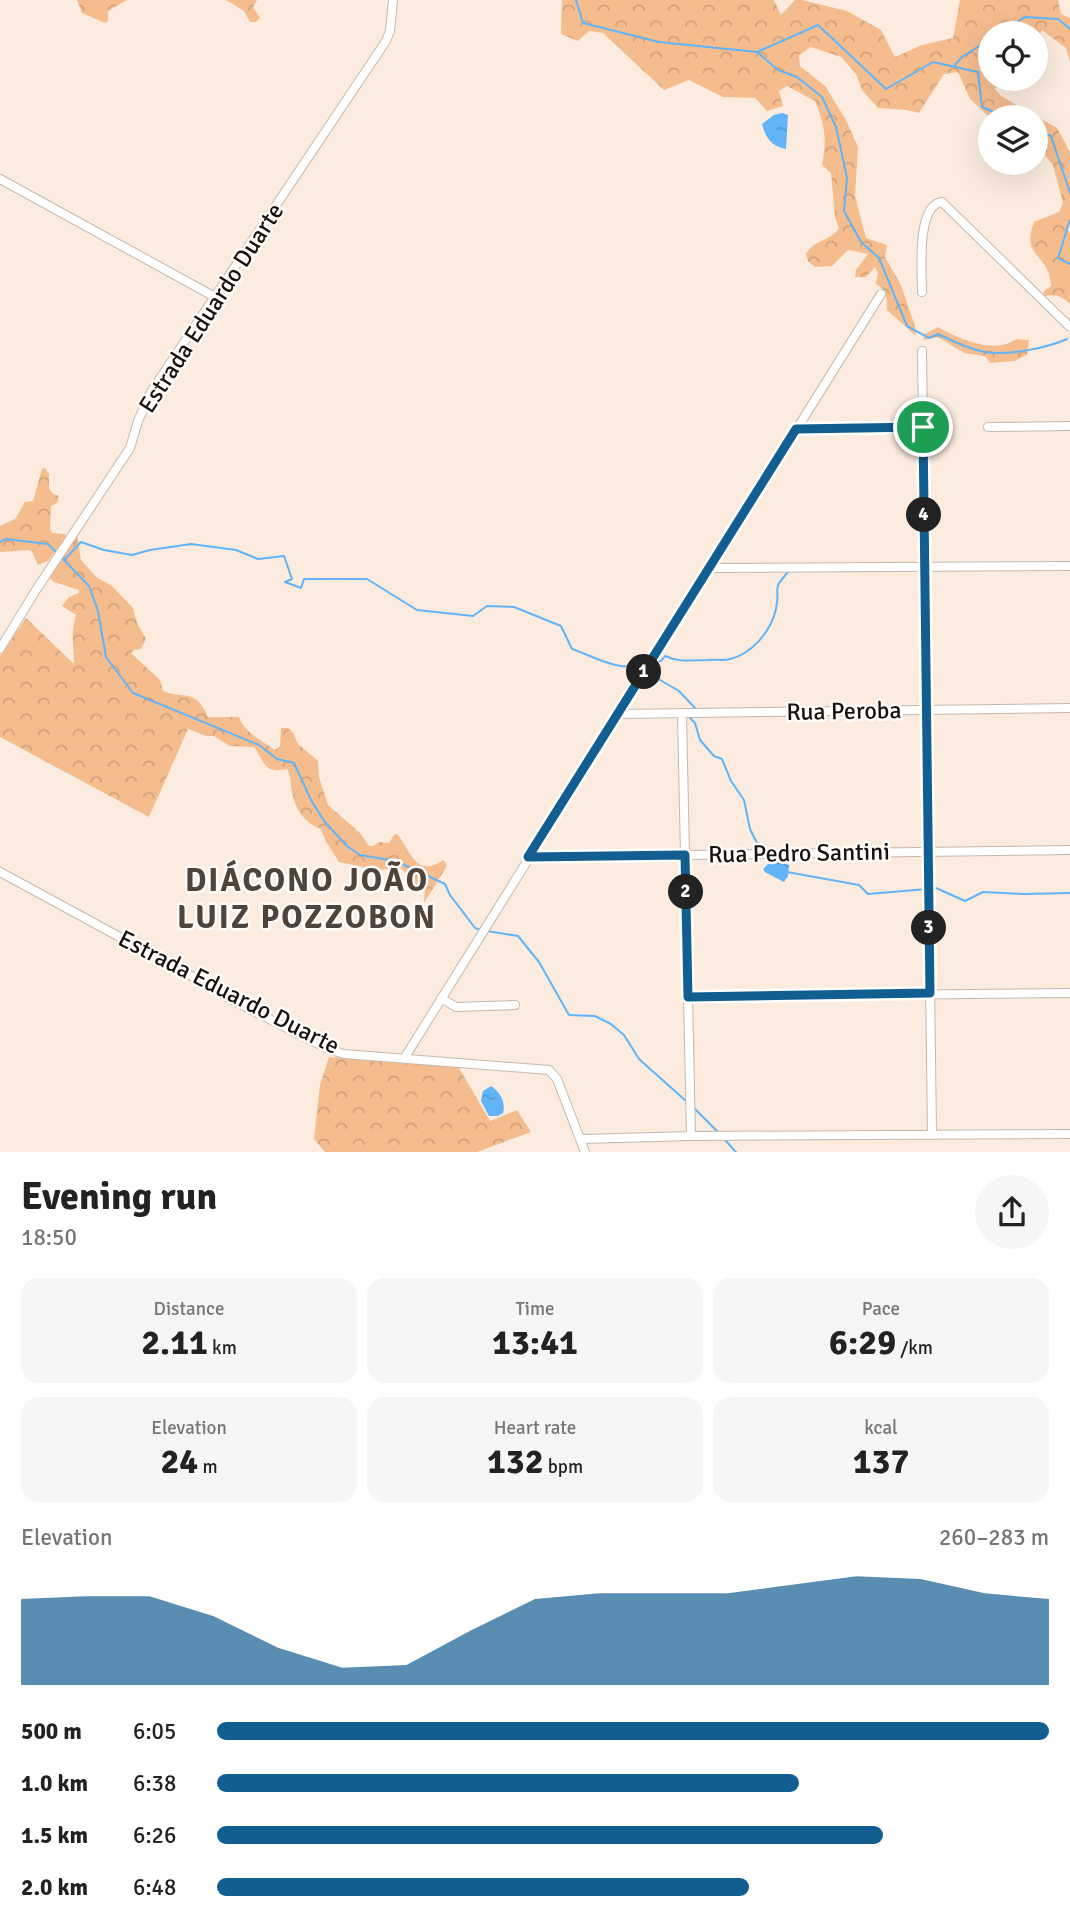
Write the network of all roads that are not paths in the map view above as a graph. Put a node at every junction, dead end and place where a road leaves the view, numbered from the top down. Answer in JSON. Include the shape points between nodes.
{"nodes":[{"id":1,"x":393,"y":0,"type":"edge"},
{"id":2,"x":0,"y":179,"type":"edge"},
{"id":3,"x":922,"y":292,"type":"dead end"},
{"id":4,"x":881,"y":294,"type":"dead end"},
{"id":5,"x":215,"y":297,"type":"junction"},
{"id":6,"x":1070,"y":327,"type":"edge"},
{"id":7,"x":922,"y":351,"type":"dead end"},
{"id":8,"x":1070,"y":426,"type":"edge"},
{"id":9,"x":923,"y":427,"type":"junction"},
{"id":10,"x":988,"y":427,"type":"dead end"},
{"id":11,"x":796,"y":429,"type":"junction"},
{"id":12,"x":1070,"y":566,"type":"edge"},
{"id":13,"x":709,"y":568,"type":"junction"},
{"id":14,"x":925,"y":568,"type":"junction"},
{"id":15,"x":0,"y":649,"type":"edge"},
{"id":16,"x":1070,"y":708,"type":"edge"},
{"id":17,"x":926,"y":709,"type":"junction"},
{"id":18,"x":618,"y":714,"type":"junction"},
{"id":19,"x":682,"y":714,"type":"junction"},
{"id":20,"x":1070,"y":849,"type":"edge"},
{"id":21,"x":928,"y":851,"type":"junction"},
{"id":22,"x":685,"y":855,"type":"junction"},
{"id":23,"x":528,"y":857,"type":"junction"},
{"id":24,"x":0,"y":872,"type":"edge"},
{"id":25,"x":930,"y":993,"type":"junction"},
{"id":26,"x":1070,"y":993,"type":"edge"},
{"id":27,"x":688,"y":997,"type":"junction"},
{"id":28,"x":441,"y":998,"type":"junction"},
{"id":29,"x":515,"y":1005,"type":"dead end"},
{"id":30,"x":405,"y":1057,"type":"junction"},
{"id":31,"x":1070,"y":1134,"type":"edge"},
{"id":32,"x":932,"y":1135,"type":"junction"},
{"id":33,"x":691,"y":1136,"type":"junction"},
{"id":34,"x":581,"y":1139,"type":"junction"},
{"id":35,"x":585,"y":1152,"type":"edge"}],
"edges":[{"from":1,"to":5,"type":"street","name":"Estrada Eduardo Duarte","via":[[386,41]]},
{"from":2,"to":5,"type":"street"},
{"from":3,"to":6,"type":"street","via":[[923,230],[930,208],[942,202]]},
{"from":4,"to":11,"type":"street"},
{"from":5,"to":15,"type":"street","name":"Estrada Eduardo Duarte","via":[[151,392],[130,448]]},
{"from":7,"to":9,"type":"street"},
{"from":8,"to":10,"type":"street"},
{"from":9,"to":11,"type":"street"},
{"from":9,"to":14,"type":"street"},
{"from":11,"to":13,"type":"street"},
{"from":12,"to":14,"type":"street"},
{"from":13,"to":14,"type":"street"},
{"from":13,"to":18,"type":"street"},
{"from":14,"to":17,"type":"street"},
{"from":16,"to":17,"type":"street","name":"Rua Peroba"},
{"from":17,"to":19,"type":"street","name":"Rua Peroba"},
{"from":17,"to":21,"type":"street"},
{"from":18,"to":19,"type":"street","name":"Rua Peroba"},
{"from":18,"to":23,"type":"street"},
{"from":19,"to":22,"type":"street"},
{"from":20,"to":21,"type":"street","name":"Rua Pedro Santini"},
{"from":21,"to":22,"type":"street","name":"Rua Pedro Santini"},
{"from":21,"to":25,"type":"street"},
{"from":22,"to":23,"type":"street","name":"Rua Pedro Santini"},
{"from":22,"to":27,"type":"street"},
{"from":23,"to":28,"type":"street"},
{"from":24,"to":30,"type":"street","name":"Estrada Eduardo Duarte","via":[[328,1049]]},
{"from":25,"to":26,"type":"street"},
{"from":25,"to":27,"type":"street"},
{"from":25,"to":32,"type":"street"},
{"from":27,"to":33,"type":"street"},
{"from":28,"to":29,"type":"street","via":[[456,1007]]},
{"from":28,"to":30,"type":"street"},
{"from":30,"to":34,"type":"street","name":"Estrada Eduardo Duarte","via":[[549,1070]]},
{"from":31,"to":32,"type":"street"},
{"from":32,"to":33,"type":"street"},
{"from":33,"to":34,"type":"street"},
{"from":34,"to":35,"type":"street","name":"Estrada Eduardo Duarte"}]}
